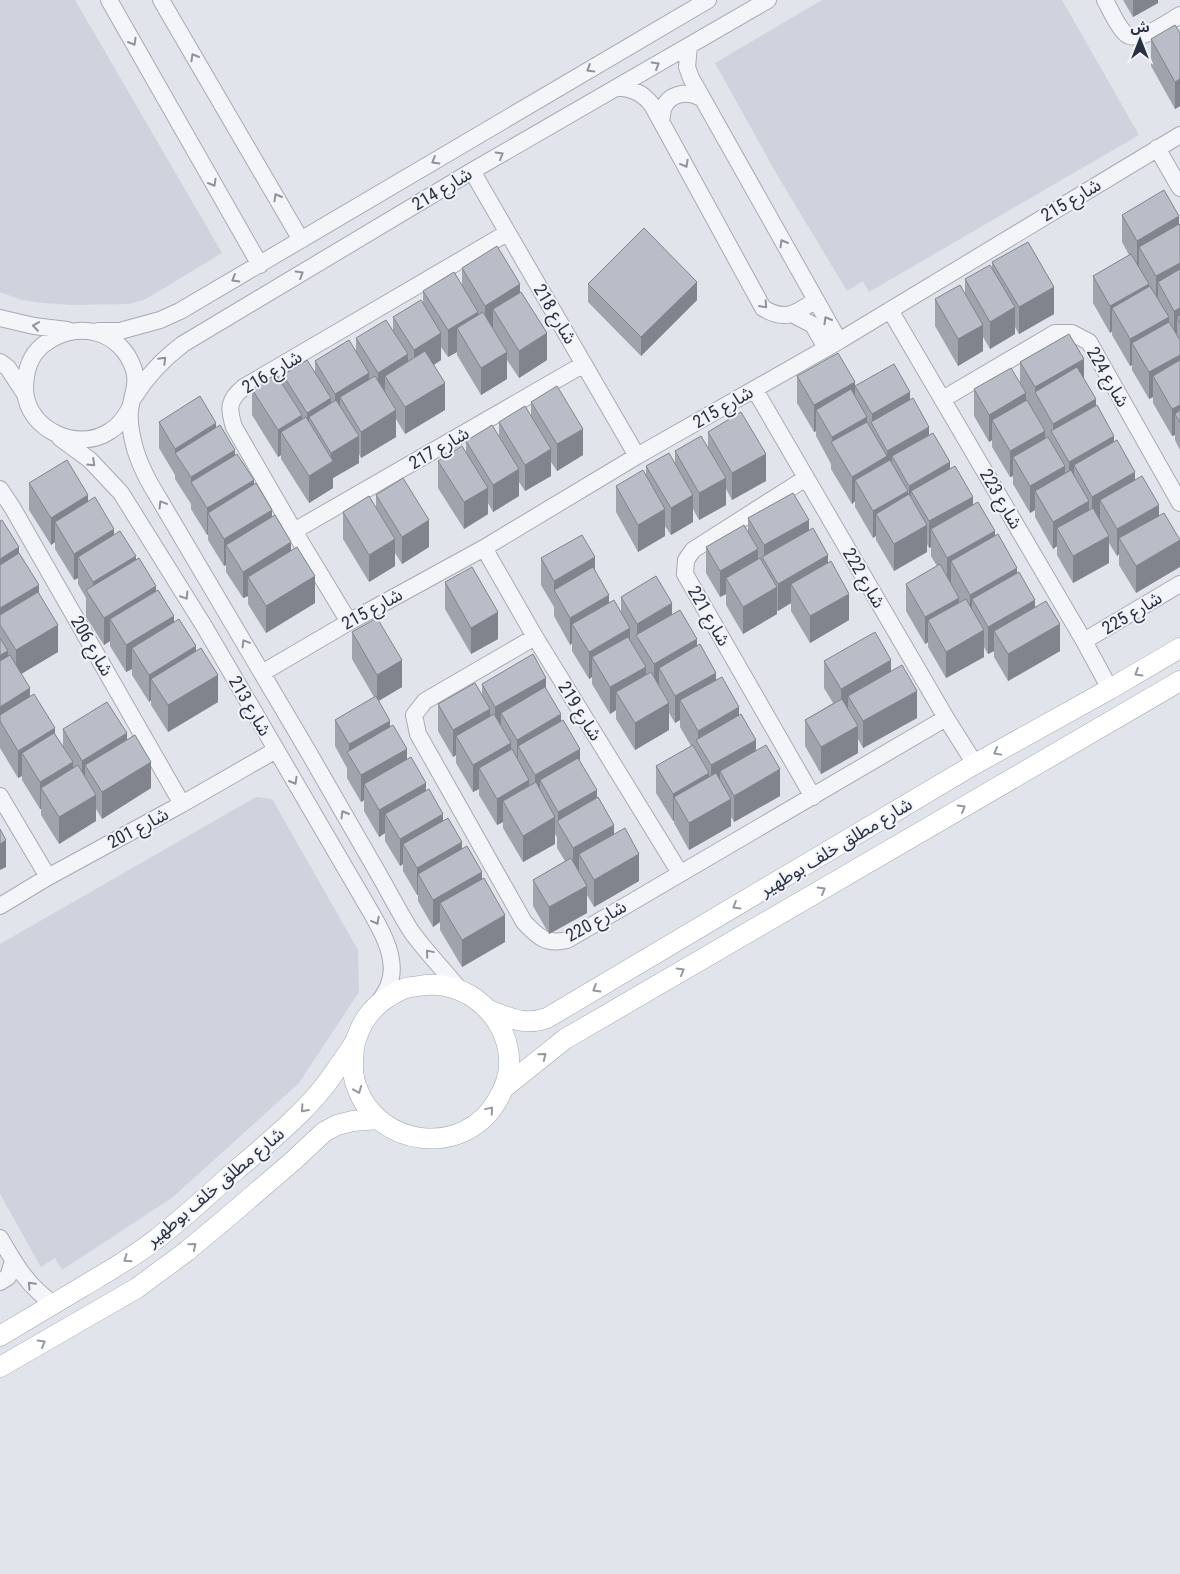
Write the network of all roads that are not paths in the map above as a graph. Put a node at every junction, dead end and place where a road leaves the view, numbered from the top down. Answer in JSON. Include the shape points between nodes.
{"nodes":[{"id":1,"x":108,"y":0,"type":"edge"},
{"id":2,"x":161,"y":0,"type":"edge"},
{"id":3,"x":708,"y":0,"type":"edge"},
{"id":4,"x":768,"y":0,"type":"edge"},
{"id":5,"x":1105,"y":0,"type":"edge"},
{"id":6,"x":1180,"y":15,"type":"edge"},
{"id":7,"x":689,"y":46,"type":"junction"},
{"id":8,"x":618,"y":87,"type":"junction"},
{"id":9,"x":701,"y":98,"type":"junction"},
{"id":10,"x":661,"y":122,"type":"junction"},
{"id":11,"x":1180,"y":134,"type":"edge"},
{"id":12,"x":1157,"y":148,"type":"junction"},
{"id":13,"x":472,"y":171,"type":"junction"},
{"id":14,"x":1180,"y":188,"type":"edge"},
{"id":15,"x":507,"y":233,"type":"junction"},
{"id":16,"x":301,"y":240,"type":"junction"},
{"id":17,"x":260,"y":265,"type":"junction"},
{"id":18,"x":816,"y":300,"type":"junction"},
{"id":19,"x":890,"y":310,"type":"junction"},
{"id":20,"x":792,"y":314,"type":"junction"},
{"id":21,"x":0,"y":318,"type":"edge"},
{"id":22,"x":72,"y":330,"type":"junction"},
{"id":23,"x":93,"y":331,"type":"junction"},
{"id":24,"x":832,"y":344,"type":"junction"},
{"id":25,"x":0,"y":362,"type":"edge"},
{"id":26,"x":584,"y":364,"type":"junction"},
{"id":27,"x":755,"y":390,"type":"junction"},
{"id":28,"x":25,"y":394,"type":"junction"},
{"id":29,"x":943,"y":399,"type":"junction"},
{"id":30,"x":132,"y":404,"type":"junction"},
{"id":31,"x":54,"y":434,"type":"junction"},
{"id":32,"x":637,"y":456,"type":"junction"},
{"id":33,"x":806,"y":478,"type":"junction"},
{"id":34,"x":0,"y":489,"type":"edge"},
{"id":35,"x":1180,"y":503,"type":"edge"},
{"id":36,"x":294,"y":532,"type":"junction"},
{"id":37,"x":484,"y":548,"type":"junction"},
{"id":38,"x":1180,"y":584,"type":"edge"},
{"id":39,"x":349,"y":622,"type":"junction"},
{"id":40,"x":535,"y":637,"type":"junction"},
{"id":41,"x":1084,"y":641,"type":"junction"},
{"id":42,"x":1180,"y":648,"type":"edge"},
{"id":43,"x":262,"y":673,"type":"junction"},
{"id":44,"x":1180,"y":681,"type":"edge"},
{"id":45,"x":1110,"y":689,"type":"junction"},
{"id":46,"x":946,"y":718,"type":"junction"},
{"id":47,"x":276,"y":750,"type":"junction"},
{"id":48,"x":975,"y":764,"type":"junction"},
{"id":49,"x":0,"y":796,"type":"edge"},
{"id":50,"x":813,"y":796,"type":"junction"},
{"id":51,"x":182,"y":804,"type":"junction"},
{"id":52,"x":680,"y":873,"type":"junction"},
{"id":53,"x":48,"y":877,"type":"junction"},
{"id":54,"x":0,"y":906,"type":"edge"},
{"id":55,"x":460,"y":990,"type":"junction"},
{"id":56,"x":378,"y":1004,"type":"junction"},
{"id":57,"x":489,"y":1010,"type":"junction"},
{"id":58,"x":355,"y":1042,"type":"junction"},
{"id":59,"x":505,"y":1087,"type":"junction"},
{"id":60,"x":378,"y":1119,"type":"junction"},
{"id":61,"x":0,"y":1238,"type":"edge"},
{"id":62,"x":13,"y":1261,"type":"junction"},
{"id":63,"x":0,"y":1282,"type":"edge"},
{"id":64,"x":54,"y":1304,"type":"junction"},
{"id":65,"x":0,"y":1336,"type":"edge"},
{"id":66,"x":0,"y":1367,"type":"edge"}],
"edges":[{"from":1,"to":17,"type":"street","one_way":true},
{"from":16,"to":2,"type":"street","one_way":true},
{"from":3,"to":16,"type":"street","name":"شارع 214","one_way":true},
{"from":4,"to":7,"type":"street","name":"شارع 214"},
{"from":5,"to":6,"type":"street","via":[[1122,31],[1133,37],[1146,34]]},
{"from":8,"to":7,"type":"street","name":"شارع 214","one_way":true},
{"from":7,"to":9,"type":"street","via":[[687,67]]},
{"from":8,"to":10,"type":"street","via":[[644,95]]},
{"from":13,"to":8,"type":"street","name":"شارع 214","one_way":true},
{"from":9,"to":10,"type":"street","via":[[687,93],[673,96],[663,109]]},
{"from":18,"to":9,"type":"street","one_way":true},
{"from":10,"to":20,"type":"street","one_way":true,"via":[[763,308],[773,314]]},
{"from":11,"to":12,"type":"street","name":"شارع 215"},
{"from":12,"to":14,"type":"street"},
{"from":12,"to":19,"type":"street","name":"شارع 215"},
{"from":13,"to":15,"type":"street","name":"شارع 218"},
{"from":30,"to":13,"type":"street","name":"شارع 214","one_way":true,"via":[[153,370],[183,344]]},
{"from":15,"to":26,"type":"street","name":"شارع 218"},
{"from":15,"to":36,"type":"street","name":"شارع 216","via":[[235,395],[230,414],[234,427]]},
{"from":16,"to":17,"type":"street","name":"شارع 214"},
{"from":17,"to":23,"type":"street","name":"شارع 214","one_way":true,"via":[[160,320],[120,331]]},
{"from":18,"to":20,"type":"street"},
{"from":24,"to":18,"type":"street","one_way":true},
{"from":19,"to":24,"type":"street","name":"شارع 215"},
{"from":19,"to":29,"type":"street","name":"شارع 223"},
{"from":20,"to":24,"type":"street","via":[[813,325]]},
{"from":22,"to":21,"type":"street","one_way":true},
{"from":22,"to":23,"type":"street"},
{"from":22,"to":28,"type":"street","via":[[53,336],[38,348],[25,375]]},
{"from":23,"to":30,"type":"street","via":[[111,339],[125,352],[134,371]]},
{"from":24,"to":27,"type":"street","name":"شارع 215"},
{"from":25,"to":28,"type":"street","via":[[8,368]]},
{"from":26,"to":32,"type":"street","name":"شارع 218"},
{"from":26,"to":36,"type":"street","name":"شارع 217"},
{"from":27,"to":32,"type":"street","name":"شارع 215"},
{"from":27,"to":33,"type":"street","name":"شارع 222"},
{"from":28,"to":31,"type":"street","via":[[28,406],[39,422]]},
{"from":29,"to":35,"type":"street","name":"شارع 224","via":[[1055,333],[1072,333],[1089,342]]},
{"from":29,"to":41,"type":"street","name":"شارع 223"},
{"from":30,"to":31,"type":"street","via":[[124,419],[110,432],[92,439],[72,440]]},
{"from":43,"to":30,"type":"street","name":"شارع 213","one_way":true,"via":[[143,470],[132,438]]},
{"from":31,"to":47,"type":"street","name":"شارع 213","one_way":true,"via":[[90,460],[121,493]]},
{"from":32,"to":37,"type":"street","name":"شارع 215"},
{"from":33,"to":46,"type":"street","name":"شارع 222"},
{"from":33,"to":50,"type":"street","name":"شارع 221","via":[[693,550],[686,560],[685,574]]},
{"from":34,"to":51,"type":"street","name":"شارع 206"},
{"from":36,"to":39,"type":"street","name":"شارع 216"},
{"from":37,"to":39,"type":"street","name":"شارع 215"},
{"from":37,"to":40,"type":"street","name":"شارع 219"},
{"from":38,"to":41,"type":"street","name":"شارع 225"},
{"from":39,"to":43,"type":"street","name":"شارع 215"},
{"from":40,"to":52,"type":"street","name":"شارع 219"},
{"from":40,"to":52,"type":"street","name":"شارع 220","via":[[424,701],[414,714],[418,734],[524,922],[548,942],[566,940]]},
{"from":41,"to":45,"type":"street","name":"شارع 223"},
{"from":42,"to":45,"type":"main road","name":"شارع مطلق خلف بوطهير","one_way":true},
{"from":55,"to":43,"type":"street","name":"شارع 213","one_way":true,"via":[[410,929]]},
{"from":59,"to":44,"type":"main road","name":"شارع مطلق خلف بوطهير","one_way":true,"via":[[565,1039]]},
{"from":45,"to":48,"type":"main road","name":"شارع مطلق خلف بوطهير","one_way":true},
{"from":46,"to":48,"type":"street","name":"شارع 222"},
{"from":46,"to":50,"type":"street","name":"شارع 220"},
{"from":47,"to":51,"type":"street","name":"شارع 201"},
{"from":47,"to":56,"type":"street","name":"شارع 213","one_way":true,"via":[[380,928],[390,957],[391,972],[390,984]]},
{"from":48,"to":57,"type":"main road","name":"شارع مطلق خلف بوطهير","one_way":true,"via":[[547,1018],[525,1022]]},
{"from":49,"to":53,"type":"street"},
{"from":50,"to":52,"type":"street","name":"شارع 220"},
{"from":51,"to":53,"type":"street","name":"شارع 201"},
{"from":53,"to":54,"type":"street","name":"شارع 201"},
{"from":55,"to":56,"type":"main road","via":[[432,984],[403,989]]},
{"from":55,"to":57,"type":"main road"},
{"from":56,"to":58,"type":"main road","via":[[364,1021]]},
{"from":57,"to":59,"type":"main road","via":[[501,1027],[507,1046],[509,1067]]},
{"from":58,"to":60,"type":"main road","one_way":true,"via":[[352,1063],[356,1084],[364,1103]]},
{"from":58,"to":64,"type":"main road","name":"شارع مطلق خلف بوطهير","one_way":true,"via":[[334,1074],[294,1119],[191,1212],[154,1242]]},
{"from":60,"to":59,"type":"main road","one_way":true,"via":[[399,1133],[424,1139],[450,1137],[474,1127],[492,1110]]},
{"from":66,"to":60,"type":"main road","name":"شارع مطلق خلف بوطهير","one_way":true,"via":[[137,1288],[223,1221],[324,1132],[353,1121]]},
{"from":61,"to":62,"type":"street"},
{"from":62,"to":63,"type":"street","via":[[8,1277]]},
{"from":64,"to":62,"type":"street","one_way":true,"via":[[36,1290]]},
{"from":64,"to":65,"type":"main road","name":"شارع مطلق خلف بوطهير"}]}
